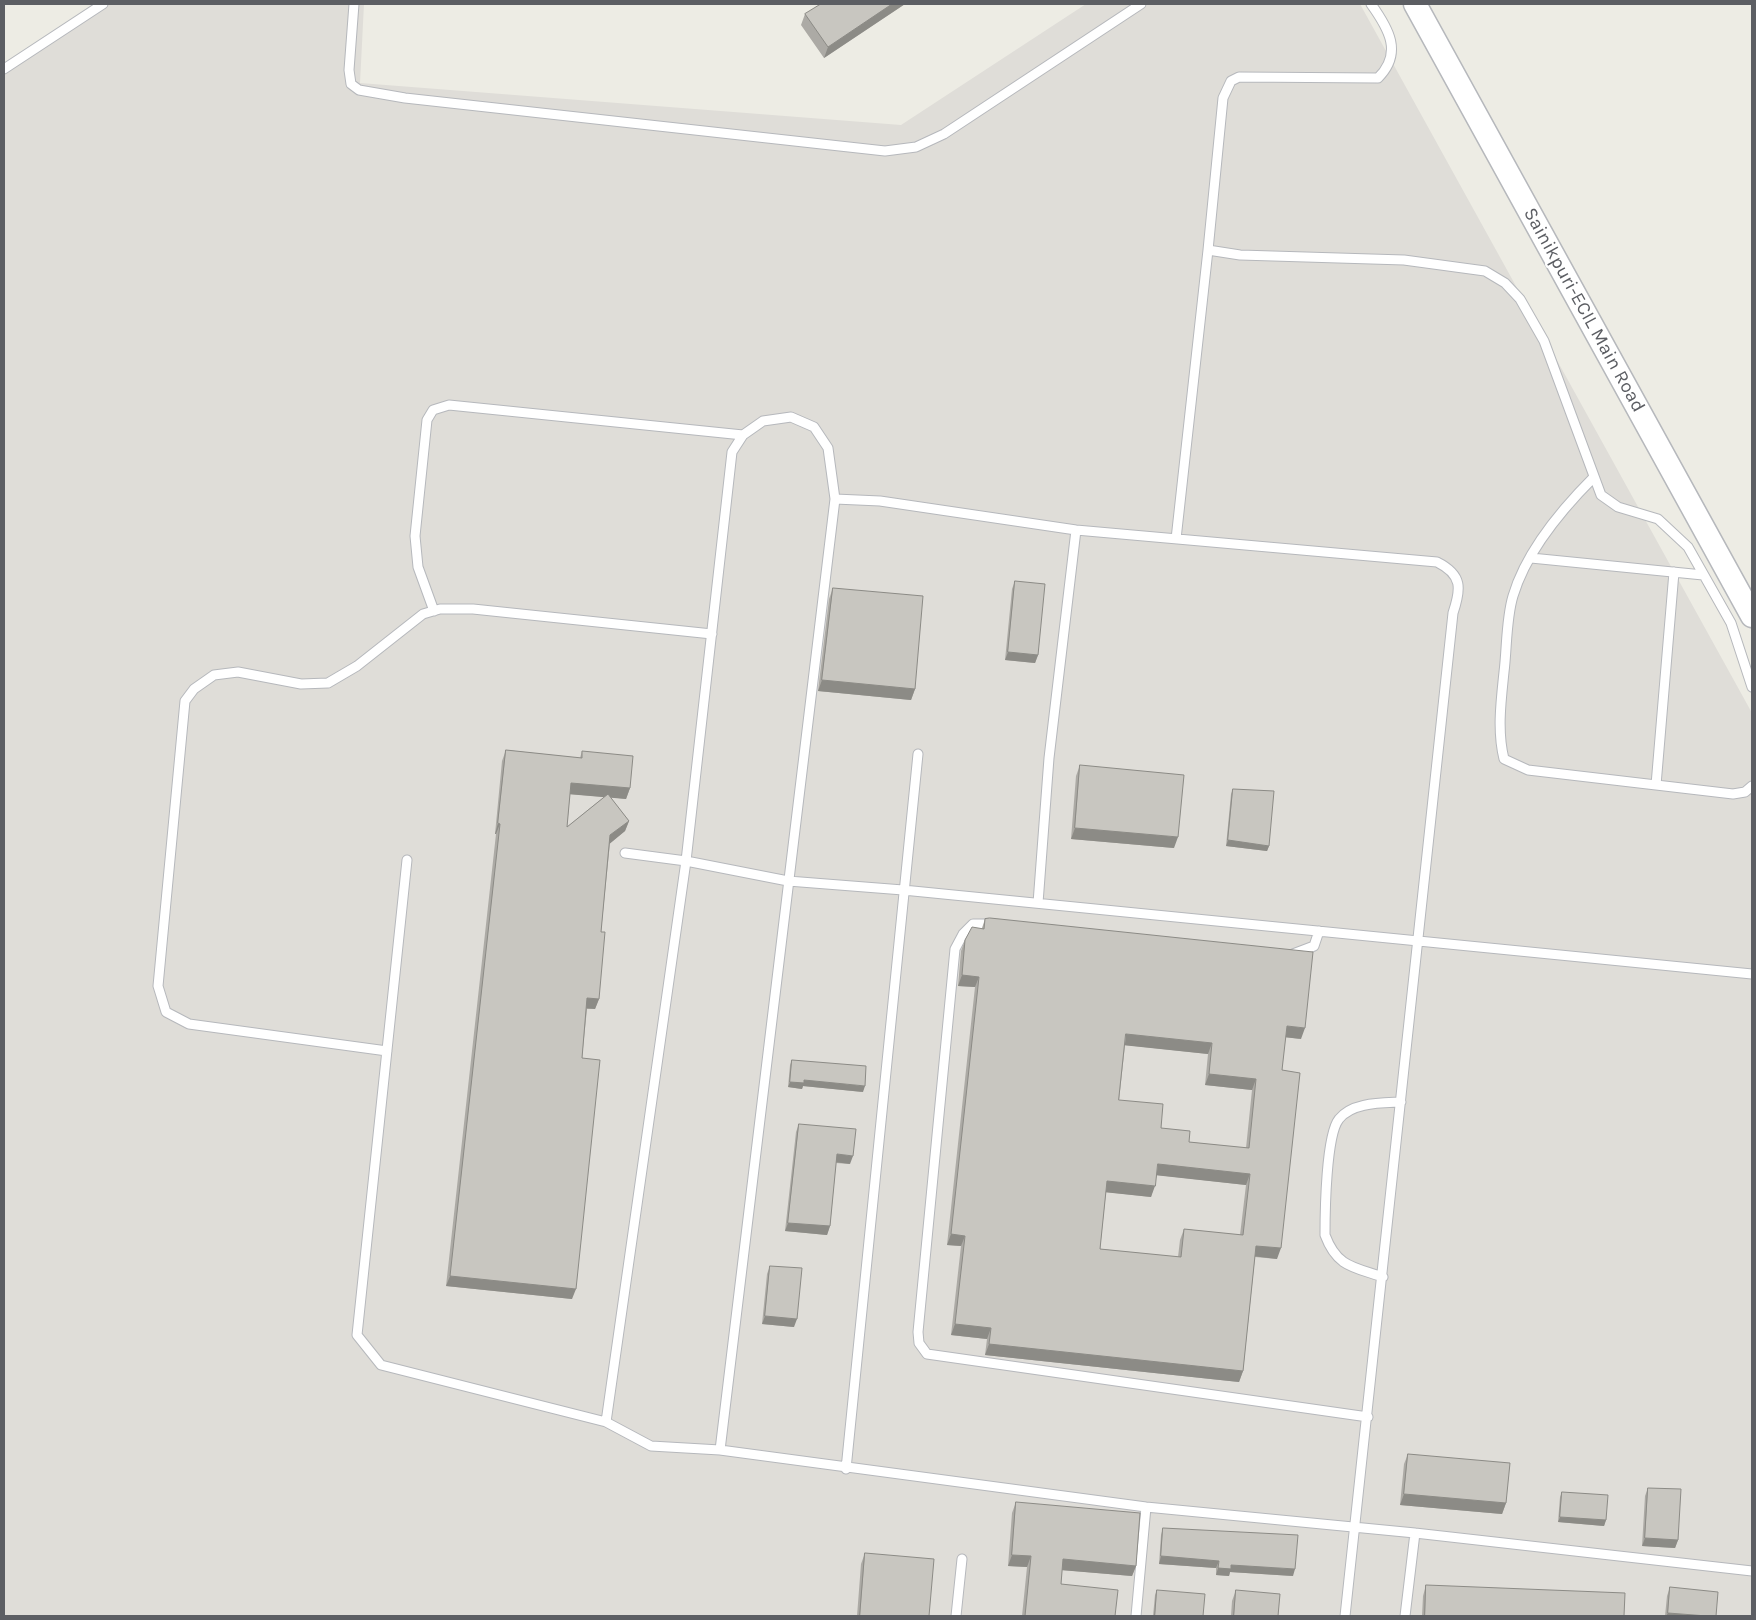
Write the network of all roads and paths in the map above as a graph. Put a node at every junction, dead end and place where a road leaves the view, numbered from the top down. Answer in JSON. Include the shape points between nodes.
{"nodes":[{"id":1,"x":103,"y":4,"type":"edge"},
{"id":2,"x":354,"y":4,"type":"edge"},
{"id":3,"x":1141,"y":4,"type":"edge"},
{"id":4,"x":1371,"y":4,"type":"edge"},
{"id":5,"x":1415,"y":4,"type":"edge"},
{"id":6,"x":4,"y":68,"type":"edge"},
{"id":7,"x":1208,"y":250,"type":"junction"},
{"id":8,"x":743,"y":435,"type":"junction"},
{"id":9,"x":1594,"y":477,"type":"junction"},
{"id":10,"x":836,"y":498,"type":"junction"},
{"id":11,"x":1076,"y":530,"type":"junction"},
{"id":12,"x":1176,"y":539,"type":"junction"},
{"id":13,"x":1531,"y":558,"type":"junction"},
{"id":14,"x":1674,"y":572,"type":"junction"},
{"id":15,"x":1703,"y":575,"type":"junction"},
{"id":16,"x":434,"y":610,"type":"junction"},
{"id":17,"x":1752,"y":616,"type":"edge"},
{"id":18,"x":712,"y":634,"type":"junction"},
{"id":19,"x":1752,"y":687,"type":"edge"},
{"id":20,"x":918,"y":754,"type":"dead end"},
{"id":21,"x":1656,"y":785,"type":"junction"},
{"id":22,"x":1752,"y":786,"type":"edge"},
{"id":23,"x":626,"y":853,"type":"dead end"},
{"id":24,"x":407,"y":860,"type":"dead end"},
{"id":25,"x":686,"y":861,"type":"junction"},
{"id":26,"x":788,"y":881,"type":"junction"},
{"id":27,"x":903,"y":890,"type":"junction"},
{"id":28,"x":1038,"y":903,"type":"junction"},
{"id":29,"x":1005,"y":925,"type":"edge"},
{"id":30,"x":1319,"y":931,"type":"junction"},
{"id":31,"x":1418,"y":940,"type":"junction"},
{"id":32,"x":1287,"y":955,"type":"edge"},
{"id":33,"x":1752,"y":974,"type":"edge"},
{"id":34,"x":387,"y":1051,"type":"junction"},
{"id":35,"x":1401,"y":1102,"type":"junction"},
{"id":36,"x":1383,"y":1277,"type":"junction"},
{"id":37,"x":1368,"y":1417,"type":"junction"},
{"id":38,"x":606,"y":1422,"type":"junction"},
{"id":39,"x":720,"y":1450,"type":"junction"},
{"id":40,"x":846,"y":1469,"type":"junction"},
{"id":41,"x":1146,"y":1507,"type":"junction"},
{"id":42,"x":1356,"y":1528,"type":"junction"},
{"id":43,"x":1414,"y":1533,"type":"junction"},
{"id":44,"x":962,"y":1559,"type":"dead end"},
{"id":45,"x":1752,"y":1571,"type":"edge"},
{"id":46,"x":956,"y":1616,"type":"edge"},
{"id":47,"x":1136,"y":1616,"type":"edge"},
{"id":48,"x":1345,"y":1616,"type":"edge"},
{"id":49,"x":1404,"y":1616,"type":"edge"}],
"edges":[{"from":1,"to":6,"type":"lane"},
{"from":2,"to":3,"type":"lane","via":[[349,70],[351,84],[359,90],[405,98],[886,151],[916,147],[944,134]]},
{"from":4,"to":7,"type":"lane","via":[[1386,25],[1392,58],[1389,68],[1378,78],[1239,77],[1231,81],[1223,98]]},
{"from":5,"to":17,"type":"street","name":"Sainikpuri-ECIL Main Road"},
{"from":7,"to":9,"type":"lane","via":[[1240,255],[1404,260],[1485,271],[1505,283],[1520,299],[1544,341]]},
{"from":7,"to":12,"type":"lane"},
{"from":8,"to":10,"type":"lane","via":[[764,421],[791,417],[814,427],[828,448]]},
{"from":8,"to":16,"type":"lane","via":[[449,405],[433,410],[427,420],[415,536],[418,567]]},
{"from":8,"to":18,"type":"lane","via":[[732,452]]},
{"from":9,"to":13,"type":"lane","via":[[1563,508]]},
{"from":9,"to":15,"type":"lane","via":[[1602,495],[1610,503],[1658,519],[1668,526],[1688,547]]},
{"from":10,"to":11,"type":"lane","via":[[880,501]]},
{"from":10,"to":26,"type":"lane"},
{"from":11,"to":12,"type":"lane"},
{"from":11,"to":28,"type":"lane","via":[[1049,758]]},
{"from":12,"to":31,"type":"lane","via":[[1424,560],[1450,568],[1460,593],[1453,614]]},
{"from":13,"to":14,"type":"lane"},
{"from":13,"to":21,"type":"lane","via":[[1512,598],[1500,702],[1500,742],[1504,760],[1528,770]]},
{"from":14,"to":15,"type":"lane"},
{"from":14,"to":21,"type":"lane"},
{"from":15,"to":19,"type":"lane","via":[[1731,623]]},
{"from":16,"to":18,"type":"lane","via":[[473,609]]},
{"from":16,"to":34,"type":"lane","via":[[423,614],[357,666],[328,683],[301,684],[238,672],[214,675],[194,689],[185,702],[158,986],[166,1012],[189,1024]]},
{"from":18,"to":25,"type":"lane"},
{"from":20,"to":27,"type":"lane"},
{"from":21,"to":22,"type":"lane","via":[[1733,794],[1745,792]]},
{"from":23,"to":25,"type":"lane"},
{"from":24,"to":34,"type":"lane"},
{"from":25,"to":26,"type":"lane"},
{"from":25,"to":38,"type":"lane"},
{"from":26,"to":27,"type":"lane"},
{"from":26,"to":39,"type":"lane"},
{"from":27,"to":28,"type":"lane"},
{"from":27,"to":40,"type":"lane"},
{"from":28,"to":30,"type":"lane"},
{"from":29,"to":37,"type":"lane","via":[[973,924],[955,949],[918,1332],[919,1343],[927,1354]]},
{"from":30,"to":31,"type":"lane"},
{"from":30,"to":32,"type":"lane","via":[[1314,946]]},
{"from":31,"to":33,"type":"lane"},
{"from":31,"to":35,"type":"lane"},
{"from":34,"to":38,"type":"lane","via":[[357,1335],[381,1365]]},
{"from":35,"to":36,"type":"lane"},
{"from":35,"to":36,"type":"lane","via":[[1374,1103],[1349,1111],[1339,1119],[1331,1135],[1325,1235],[1330,1249],[1345,1264]]},
{"from":36,"to":37,"type":"lane"},
{"from":37,"to":42,"type":"lane"},
{"from":38,"to":39,"type":"lane","via":[[651,1446]]},
{"from":39,"to":40,"type":"lane"},
{"from":40,"to":41,"type":"lane"},
{"from":41,"to":42,"type":"lane"},
{"from":41,"to":47,"type":"lane"},
{"from":42,"to":43,"type":"lane"},
{"from":42,"to":48,"type":"lane"},
{"from":43,"to":45,"type":"lane"},
{"from":43,"to":49,"type":"lane"},
{"from":44,"to":46,"type":"lane"}]}
